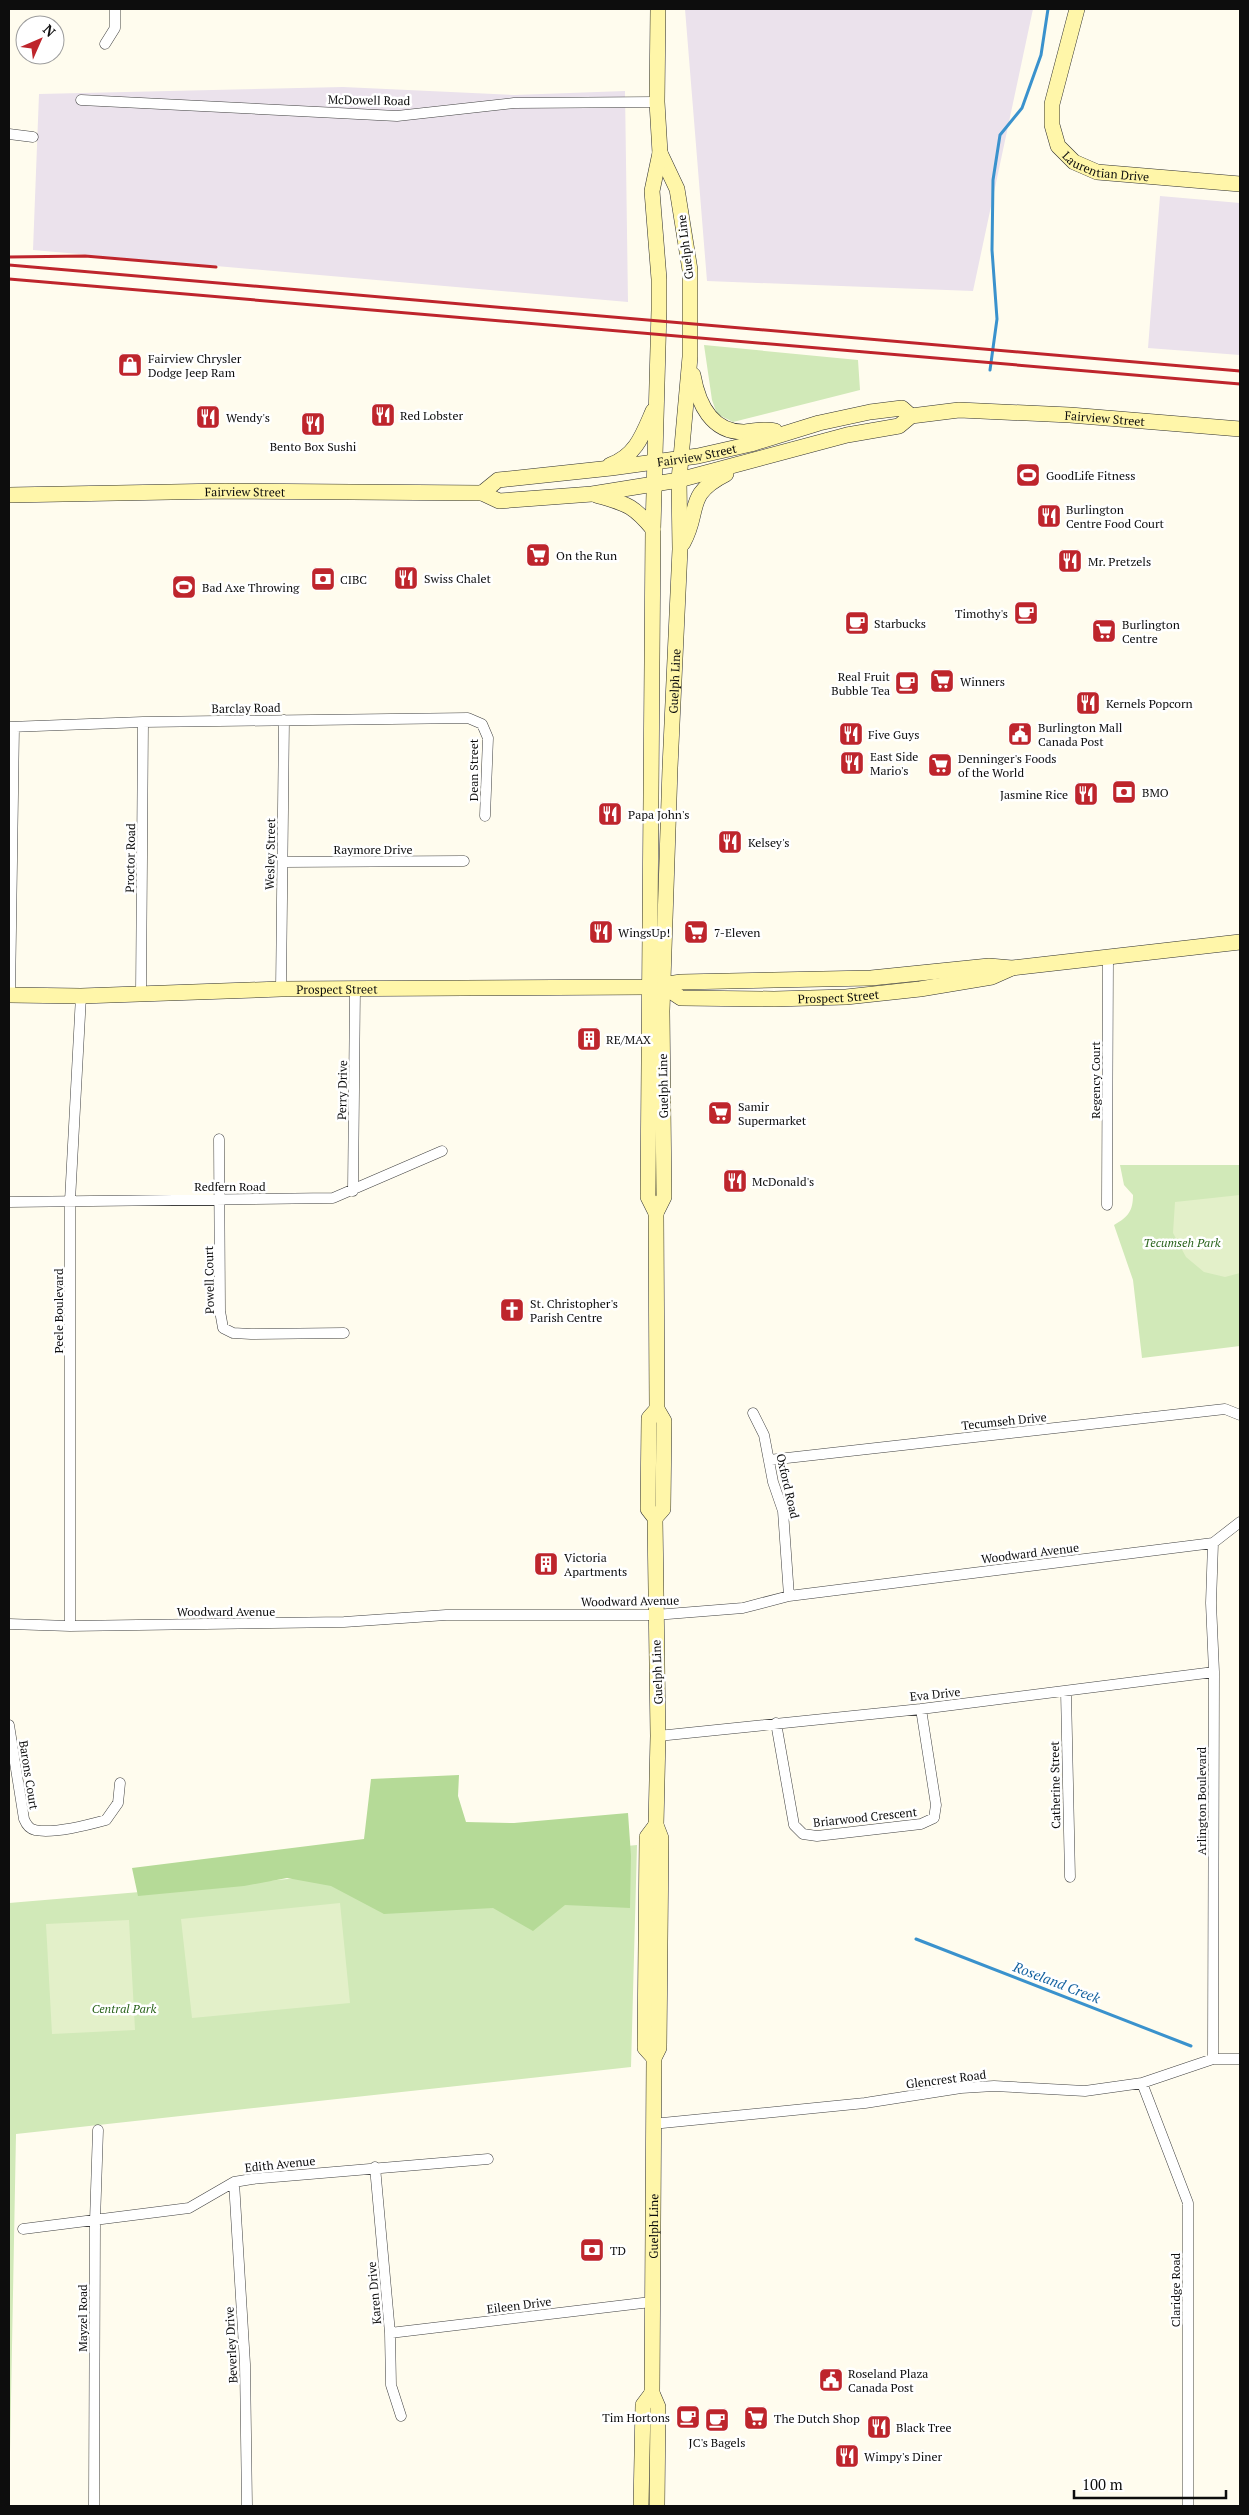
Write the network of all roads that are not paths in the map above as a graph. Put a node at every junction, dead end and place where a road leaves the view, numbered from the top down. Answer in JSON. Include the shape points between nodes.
{"nodes":[{"id":1,"x":115,"y":9,"type":"edge"},
{"id":2,"x":658,"y":9,"type":"edge"},
{"id":3,"x":1077,"y":9,"type":"edge"},
{"id":4,"x":104,"y":44,"type":"dead end"},
{"id":5,"x":81,"y":100,"type":"dead end"},
{"id":6,"x":657,"y":102,"type":"junction"},
{"id":7,"x":9,"y":134,"type":"edge"},
{"id":8,"x":33,"y":137,"type":"dead end"},
{"id":9,"x":660,"y":153,"type":"junction"},
{"id":10,"x":1240,"y":184,"type":"edge"},
{"id":11,"x":690,"y":356,"type":"junction"},
{"id":12,"x":656,"y":405,"type":"junction"},
{"id":13,"x":911,"y":416,"type":"junction"},
{"id":14,"x":1240,"y":429,"type":"edge"},
{"id":15,"x":784,"y":434,"type":"junction"},
{"id":16,"x":681,"y":459,"type":"junction"},
{"id":17,"x":655,"y":463,"type":"junction"},
{"id":18,"x":736,"y":466,"type":"junction"},
{"id":19,"x":596,"y":470,"type":"junction"},
{"id":20,"x":679,"y":480,"type":"junction"},
{"id":21,"x":654,"y":483,"type":"junction"},
{"id":22,"x":482,"y":493,"type":"junction"},
{"id":23,"x":592,"y":494,"type":"junction"},
{"id":24,"x":9,"y":495,"type":"edge"},
{"id":25,"x":653,"y":529,"type":"junction"},
{"id":26,"x":680,"y":549,"type":"junction"},
{"id":27,"x":284,"y":720,"type":"junction"},
{"id":28,"x":144,"y":722,"type":"junction"},
{"id":29,"x":482,"y":724,"type":"joint"},
{"id":30,"x":11,"y":727,"type":"edge"},
{"id":31,"x":485,"y":816,"type":"dead end"},
{"id":32,"x":464,"y":861,"type":"dead end"},
{"id":33,"x":283,"y":862,"type":"junction"},
{"id":34,"x":1240,"y":942,"type":"edge"},
{"id":35,"x":1108,"y":956,"type":"junction"},
{"id":36,"x":656,"y":987,"type":"junction"},
{"id":37,"x":281,"y":989,"type":"junction"},
{"id":38,"x":355,"y":989,"type":"junction"},
{"id":39,"x":141,"y":994,"type":"junction"},
{"id":40,"x":9,"y":996,"type":"edge"},
{"id":41,"x":81,"y":996,"type":"junction"},
{"id":42,"x":219,"y":1139,"type":"dead end"},
{"id":43,"x":442,"y":1151,"type":"dead end"},
{"id":44,"x":353,"y":1191,"type":"junction"},
{"id":45,"x":221,"y":1198,"type":"junction"},
{"id":46,"x":70,"y":1201,"type":"junction"},
{"id":47,"x":9,"y":1202,"type":"edge"},
{"id":48,"x":1107,"y":1205,"type":"dead end"},
{"id":49,"x":344,"y":1333,"type":"dead end"},
{"id":50,"x":753,"y":1414,"type":"dead end"},
{"id":51,"x":1240,"y":1415,"type":"edge"},
{"id":52,"x":769,"y":1460,"type":"junction"},
{"id":53,"x":1240,"y":1522,"type":"edge"},
{"id":54,"x":1213,"y":1543,"type":"junction"},
{"id":55,"x":789,"y":1596,"type":"junction"},
{"id":56,"x":655,"y":1615,"type":"junction"},
{"id":57,"x":9,"y":1625,"type":"edge"},
{"id":58,"x":70,"y":1626,"type":"junction"},
{"id":59,"x":1214,"y":1672,"type":"junction"},
{"id":60,"x":1066,"y":1692,"type":"junction"},
{"id":61,"x":921,"y":1709,"type":"junction"},
{"id":62,"x":776,"y":1723,"type":"junction"},
{"id":63,"x":9,"y":1725,"type":"edge"},
{"id":64,"x":658,"y":1736,"type":"junction"},
{"id":65,"x":120,"y":1783,"type":"dead end"},
{"id":66,"x":1070,"y":1877,"type":"dead end"},
{"id":67,"x":1213,"y":2059,"type":"junction"},
{"id":68,"x":1240,"y":2059,"type":"edge"},
{"id":69,"x":1142,"y":2083,"type":"junction"},
{"id":70,"x":652,"y":2124,"type":"junction"},
{"id":71,"x":98,"y":2130,"type":"dead end"},
{"id":72,"x":488,"y":2159,"type":"dead end"},
{"id":73,"x":375,"y":2167,"type":"junction"},
{"id":74,"x":234,"y":2182,"type":"junction"},
{"id":75,"x":95,"y":2221,"type":"junction"},
{"id":76,"x":23,"y":2229,"type":"dead end"},
{"id":77,"x":651,"y":2302,"type":"junction"},
{"id":78,"x":390,"y":2333,"type":"junction"},
{"id":79,"x":652,"y":2393,"type":"junction"},
{"id":80,"x":401,"y":2416,"type":"dead end"},
{"id":81,"x":94,"y":2506,"type":"edge"},
{"id":82,"x":247,"y":2506,"type":"edge"},
{"id":83,"x":641,"y":2506,"type":"edge"},
{"id":84,"x":657,"y":2506,"type":"edge"},
{"id":85,"x":1188,"y":2506,"type":"edge"}],
"edges":[{"from":1,"to":4,"type":"street","via":[[115,28]]},
{"from":2,"to":6,"type":"main road","name":"Guelph Line"},
{"from":3,"to":10,"type":"main road","name":"Laurentian Drive","via":[[1052,104],[1052,125],[1058,146],[1074,162],[1098,172]]},
{"from":5,"to":6,"type":"street","name":"McDowell Road","via":[[396,116],[514,103]]},
{"from":6,"to":9,"type":"main road","name":"Guelph Line"},
{"from":7,"to":8,"type":"street"},
{"from":9,"to":11,"type":"main road","name":"Guelph Line","via":[[678,189],[688,261]]},
{"from":9,"to":12,"type":"main road","name":"Guelph Line","via":[[652,191],[660,279]]},
{"from":11,"to":15,"type":"main road","via":[[697,395],[715,423],[737,432],[768,428]]},
{"from":11,"to":16,"type":"main road","name":"Guelph Line"},
{"from":12,"to":17,"type":"main road","name":"Guelph Line"},
{"from":12,"to":19,"type":"main road","via":[[638,446],[626,457]]},
{"from":13,"to":14,"type":"main road","name":"Fairview Street","via":[[959,410]]},
{"from":13,"to":15,"type":"main road","name":"Fairview Street","via":[[902,408],[893,408],[819,423]]},
{"from":13,"to":18,"type":"main road","name":"Fairview Street","via":[[899,426],[847,435]]},
{"from":15,"to":16,"type":"main road","name":"Fairview Street"},
{"from":16,"to":17,"type":"main road","name":"Fairview Street"},
{"from":16,"to":20,"type":"main road","name":"Guelph Line"},
{"from":17,"to":19,"type":"main road","name":"Fairview Street"},
{"from":17,"to":21,"type":"main road","name":"Guelph Line"},
{"from":18,"to":20,"type":"main road","name":"Fairview Street"},
{"from":18,"to":26,"type":"main road","via":[[714,479],[698,494],[690,532]]},
{"from":19,"to":22,"type":"main road","name":"Fairview Street","via":[[498,480]]},
{"from":20,"to":21,"type":"main road","name":"Fairview Street"},
{"from":20,"to":26,"type":"main road","name":"Guelph Line"},
{"from":21,"to":23,"type":"main road","name":"Fairview Street"},
{"from":21,"to":25,"type":"main road","name":"Guelph Line"},
{"from":22,"to":23,"type":"main road","name":"Fairview Street","via":[[499,502]]},
{"from":22,"to":24,"type":"main road","name":"Fairview Street","via":[[225,491]]},
{"from":23,"to":25,"type":"main road","via":[[628,504]]},
{"from":25,"to":36,"type":"main road","name":"Guelph Line"},
{"from":26,"to":36,"type":"main road","name":"Guelph Line"},
{"from":27,"to":28,"type":"street","name":"Barclay Road"},
{"from":27,"to":29,"type":"street","name":"Barclay Road","via":[[468,718]]},
{"from":27,"to":33,"type":"street","name":"Wesley Street"},
{"from":28,"to":30,"type":"street","name":"Barclay Road"},
{"from":28,"to":39,"type":"street","name":"Proctor Road"},
{"from":29,"to":31,"type":"street","name":"Dean Street","via":[[488,738]]},
{"from":30,"to":40,"type":"street"},
{"from":32,"to":33,"type":"street","name":"Raymore Drive"},
{"from":33,"to":37,"type":"street","name":"Wesley Street"},
{"from":34,"to":35,"type":"main road","name":"Prospect Street"},
{"from":35,"to":36,"type":"main road","name":"Prospect Street","via":[[1012,968],[992,977],[920,989],[846,997],[681,998]]},
{"from":35,"to":48,"type":"street","name":"Regency Court"},
{"from":36,"to":38,"type":"main road","name":"Prospect Street"},
{"from":36,"to":56,"type":"main road","name":"Guelph Line","via":[[664,1197],[656,1214],[657,1409],[649,1418],[648,1509],[655,1518]]},
{"from":37,"to":38,"type":"main road","name":"Prospect Street"},
{"from":37,"to":39,"type":"main road","name":"Prospect Street"},
{"from":38,"to":44,"type":"street","name":"Perry Drive"},
{"from":39,"to":41,"type":"main road","name":"Prospect Street"},
{"from":40,"to":41,"type":"main road","name":"Prospect Street"},
{"from":41,"to":46,"type":"street","name":"Peele Boulevard"},
{"from":42,"to":45,"type":"street","name":"Powell Court"},
{"from":43,"to":44,"type":"street","name":"Redfern Road"},
{"from":44,"to":45,"type":"street","name":"Redfern Road","via":[[334,1198]]},
{"from":45,"to":46,"type":"street","name":"Redfern Road"},
{"from":45,"to":49,"type":"street","name":"Powell Court","via":[[220,1311],[224,1328],[233,1334]]},
{"from":46,"to":47,"type":"street","name":"Redfern Road"},
{"from":46,"to":58,"type":"street","name":"Peele Boulevard"},
{"from":50,"to":52,"type":"street","name":"Oxford Road","via":[[764,1435]]},
{"from":51,"to":52,"type":"street","name":"Tecumseh Drive","via":[[1225,1409]]},
{"from":52,"to":55,"type":"street","name":"Oxford Road","via":[[783,1511]]},
{"from":53,"to":54,"type":"street"},
{"from":54,"to":55,"type":"street","name":"Woodward Avenue"},
{"from":54,"to":59,"type":"street","name":"Arlington Boulevard"},
{"from":55,"to":56,"type":"street","name":"Woodward Avenue","via":[[742,1608]]},
{"from":56,"to":58,"type":"street","name":"Woodward Avenue","via":[[430,1615],[344,1622]]},
{"from":56,"to":64,"type":"main road","name":"Guelph Line"},
{"from":57,"to":58,"type":"street","name":"Woodward Avenue"},
{"from":59,"to":60,"type":"street","name":"Eva Drive"},
{"from":59,"to":67,"type":"street","name":"Arlington Boulevard"},
{"from":60,"to":61,"type":"street","name":"Eva Drive"},
{"from":60,"to":66,"type":"street","name":"Catherine Street"},
{"from":61,"to":62,"type":"street","name":"Eva Drive"},
{"from":61,"to":62,"type":"street","name":"Briarwood Crescent","via":[[936,1805],[934,1818],[921,1824],[817,1836],[804,1834],[794,1826]]},
{"from":62,"to":64,"type":"street","name":"Eva Drive"},
{"from":63,"to":65,"type":"street","name":"Barons Court","via":[[24,1819],[34,1830],[75,1828],[106,1820],[118,1803]]},
{"from":64,"to":70,"type":"main road","name":"Guelph Line","via":[[656,1825],[647,1837],[645,2048],[654,2058]]},
{"from":67,"to":68,"type":"street","name":"Glencrest Road"},
{"from":67,"to":69,"type":"street","name":"Glencrest Road"},
{"from":69,"to":70,"type":"street","name":"Glencrest Road","via":[[1085,2091],[994,2086],[961,2088],[865,2103]]},
{"from":69,"to":85,"type":"street","name":"Claridge Road","via":[[1188,2203]]},
{"from":70,"to":77,"type":"main road","name":"Guelph Line"},
{"from":71,"to":75,"type":"street","name":"Mayzel Road"},
{"from":72,"to":73,"type":"street","name":"Edith Avenue"},
{"from":73,"to":74,"type":"street","name":"Edith Avenue"},
{"from":73,"to":78,"type":"street","name":"Karen Drive"},
{"from":74,"to":75,"type":"street","name":"Edith Avenue","via":[[189,2208]]},
{"from":74,"to":82,"type":"street","name":"Beverley Drive","via":[[245,2364]]},
{"from":75,"to":76,"type":"street","name":"Edith Avenue"},
{"from":75,"to":81,"type":"street","name":"Mayzel Road"},
{"from":77,"to":78,"type":"street","name":"Eileen Drive"},
{"from":77,"to":79,"type":"main road","name":"Guelph Line"},
{"from":78,"to":80,"type":"street","name":"Karen Drive","via":[[392,2385]]},
{"from":79,"to":83,"type":"main road","name":"Guelph Line","via":[[643,2406]]},
{"from":79,"to":84,"type":"main road","name":"Guelph Line","via":[[658,2407]]}]}
